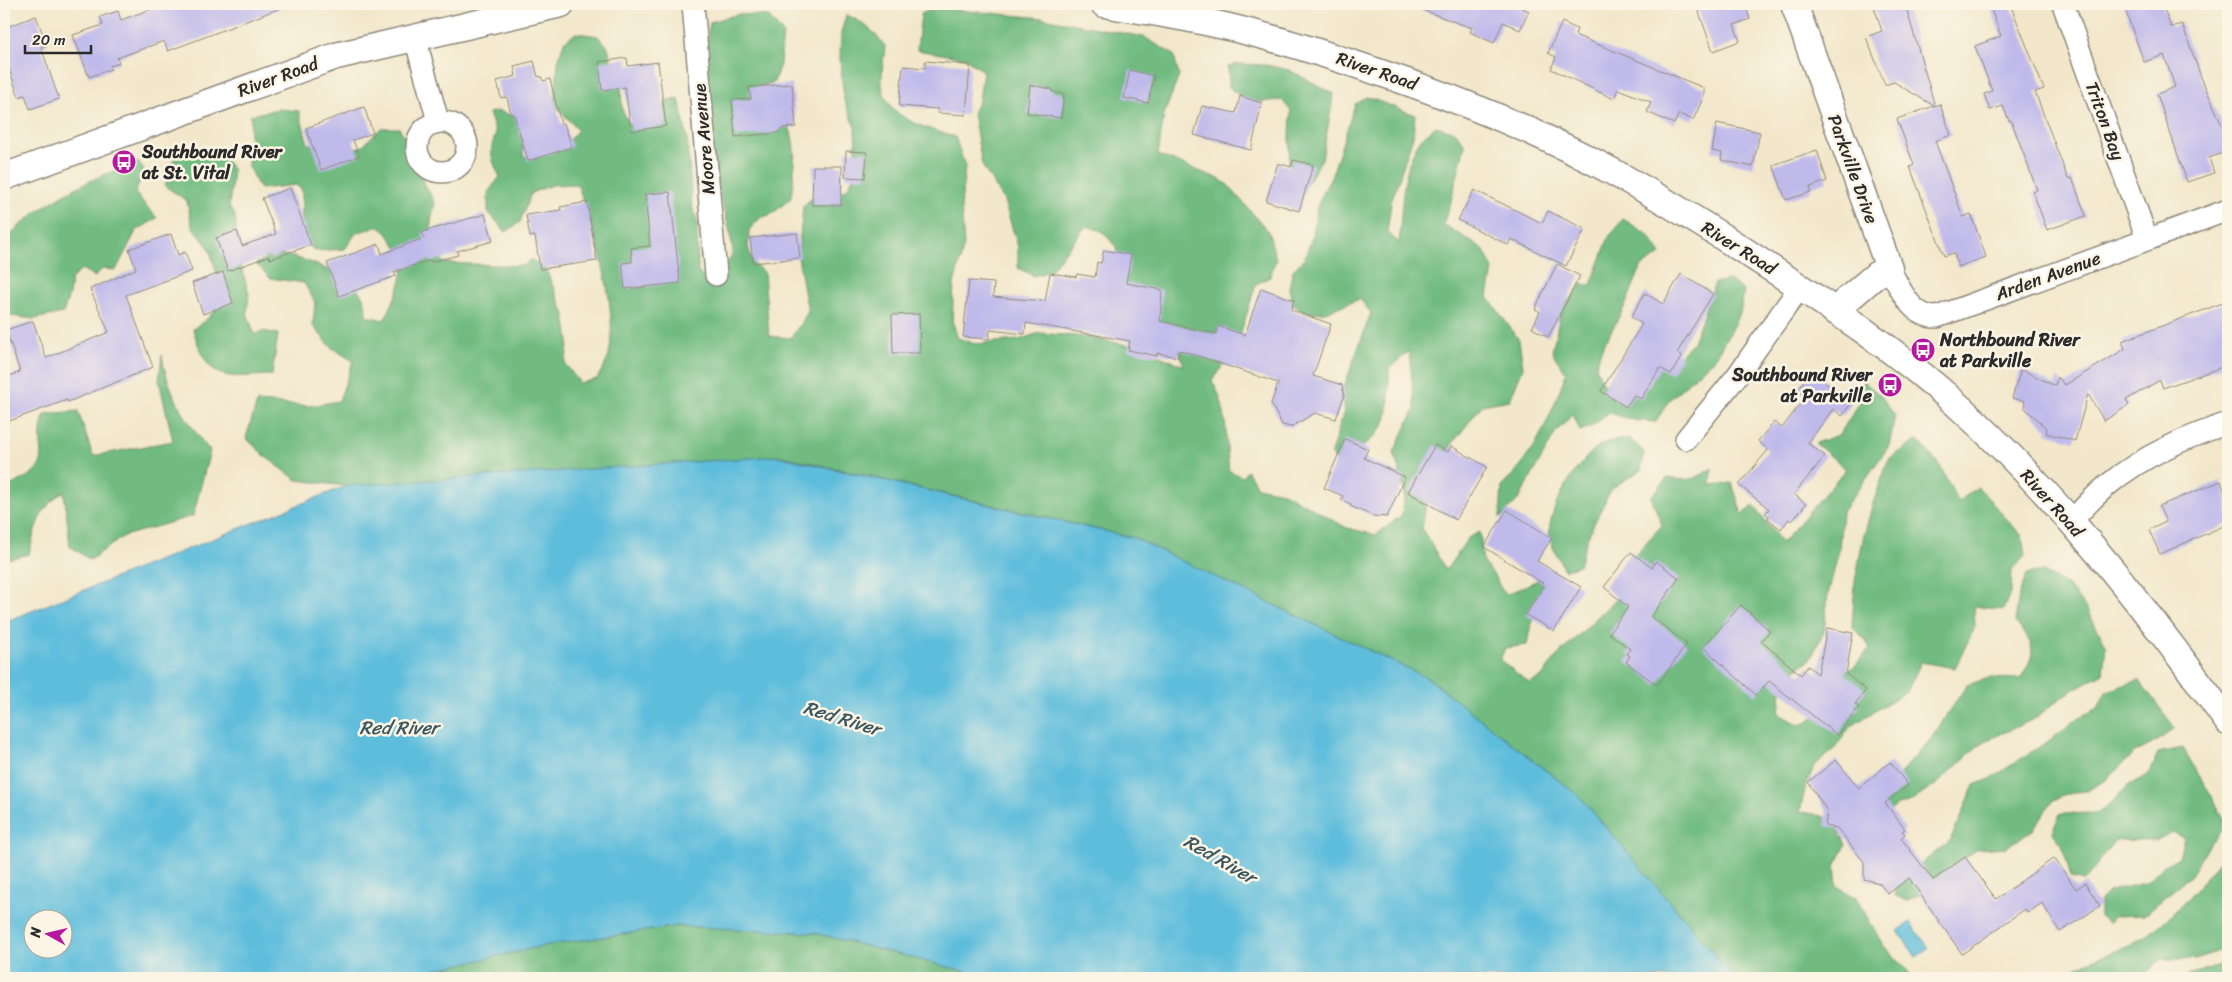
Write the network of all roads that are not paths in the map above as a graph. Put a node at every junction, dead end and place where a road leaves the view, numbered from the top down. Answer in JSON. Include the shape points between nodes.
{"nodes":[{"id":1,"x":561,"y":4,"type":"edge"},
{"id":2,"x":692,"y":4,"type":"edge"},
{"id":3,"x":1104,"y":4,"type":"edge"},
{"id":4,"x":1794,"y":4,"type":"edge"},
{"id":5,"x":2063,"y":4,"type":"edge"},
{"id":6,"x":415,"y":38,"type":"junction"},
{"id":7,"x":438,"y":121,"type":"dead end"},
{"id":8,"x":4,"y":177,"type":"edge"},
{"id":9,"x":2228,"y":210,"type":"edge"},
{"id":10,"x":2148,"y":239,"type":"junction"},
{"id":11,"x":1889,"y":268,"type":"junction"},
{"id":12,"x":716,"y":274,"type":"dead end"},
{"id":13,"x":1800,"y":287,"type":"junction"},
{"id":14,"x":1834,"y":311,"type":"junction"},
{"id":15,"x":2228,"y":423,"type":"edge"},
{"id":16,"x":1686,"y":439,"type":"dead end"},
{"id":17,"x":2070,"y":522,"type":"junction"},
{"id":18,"x":2228,"y":722,"type":"edge"}],
"edges":[{"from":1,"to":6,"type":"street","name":"River Road"},
{"from":2,"to":12,"type":"street","name":"Moore Avenue"},
{"from":3,"to":13,"type":"street","name":"River Road","via":[[1208,22],[1323,53],[1506,120],[1612,171]]},
{"from":4,"to":11,"type":"street","name":"Parkville Drive"},
{"from":5,"to":10,"type":"street","name":"Triton Bay"},
{"from":6,"to":7,"type":"street"},
{"from":6,"to":8,"type":"street","name":"River Road","via":[[336,56]]},
{"from":9,"to":10,"type":"street","name":"Arden Avenue"},
{"from":10,"to":11,"type":"street","name":"Arden Avenue","via":[[1937,317],[1918,312],[1906,299]]},
{"from":11,"to":14,"type":"street"},
{"from":13,"to":14,"type":"street","name":"River Road"},
{"from":13,"to":16,"type":"street","via":[[1737,376]]},
{"from":14,"to":17,"type":"street","name":"River Road","via":[[1954,402],[1995,440]]},
{"from":15,"to":17,"type":"street","via":[[2164,448],[2133,466]]},
{"from":17,"to":18,"type":"street","name":"River Road","via":[[2161,628]]}]}
